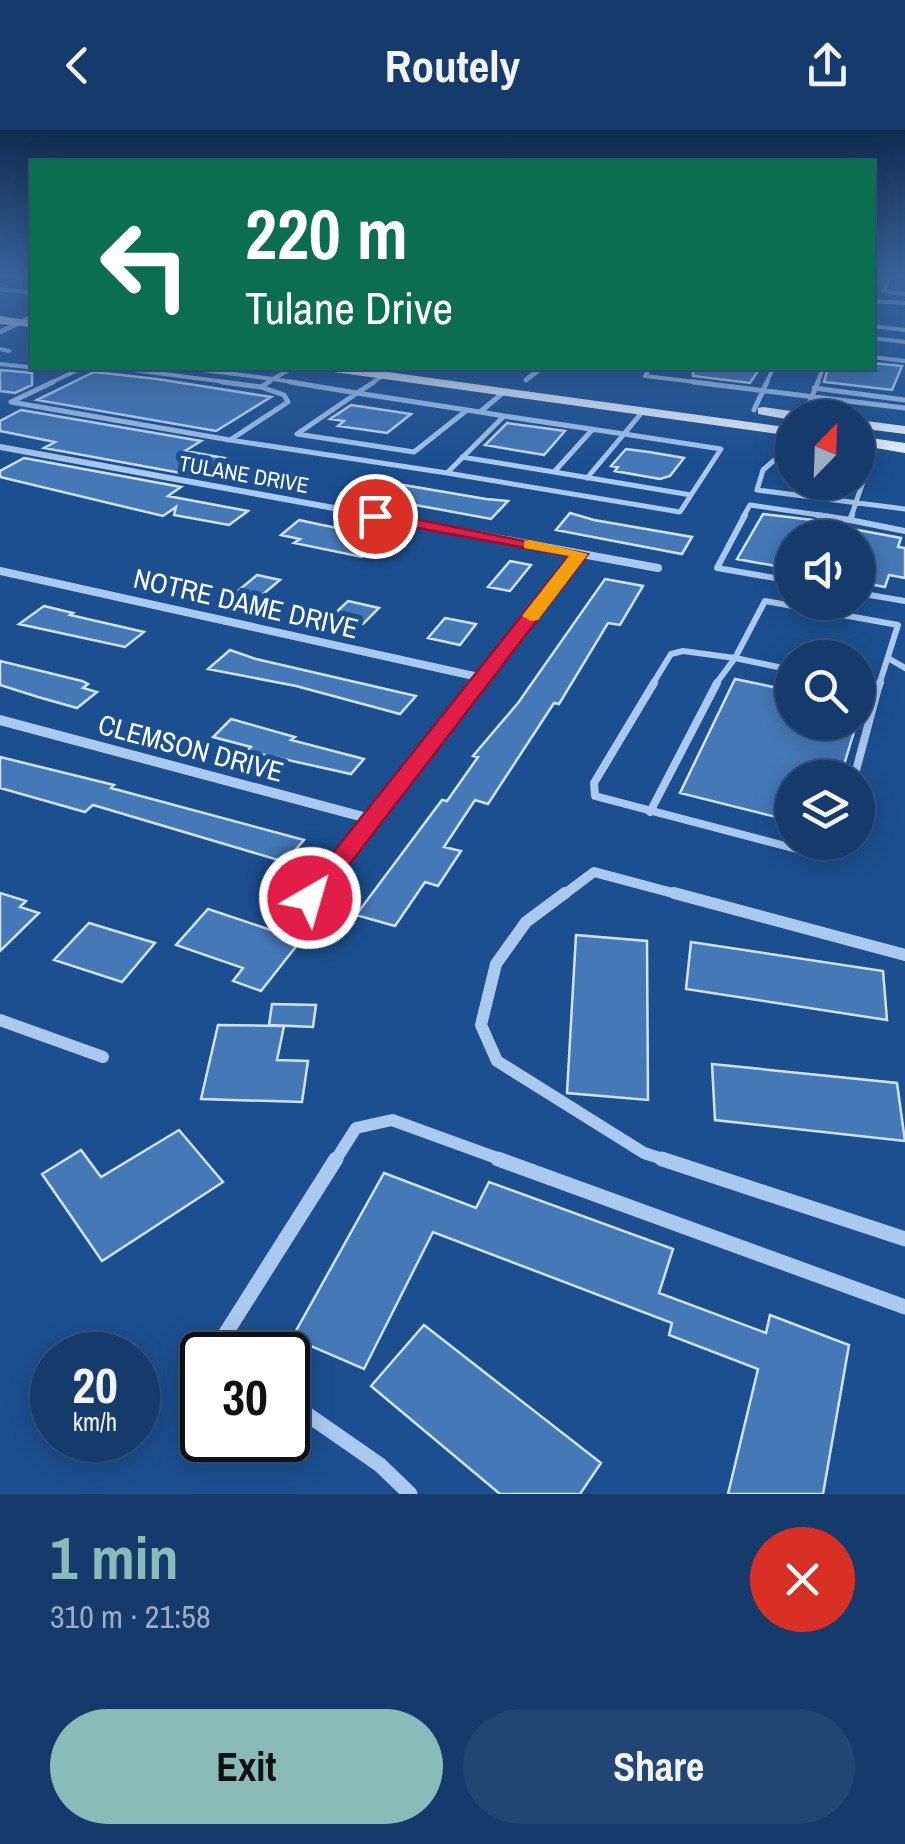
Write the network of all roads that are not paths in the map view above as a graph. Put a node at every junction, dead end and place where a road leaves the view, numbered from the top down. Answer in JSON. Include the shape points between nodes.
{"nodes":[{"id":1,"x":0,"y":350,"type":"edge"},
{"id":2,"x":9,"y":351,"type":"dead end"},
{"id":3,"x":875,"y":357,"type":"edge"},
{"id":4,"x":905,"y":361,"type":"edge"},
{"id":5,"x":0,"y":364,"type":"edge"},
{"id":6,"x":30,"y":367,"type":"edge"},
{"id":7,"x":78,"y":370,"type":"edge"},
{"id":8,"x":133,"y":370,"type":"edge"},
{"id":9,"x":203,"y":370,"type":"edge"},
{"id":10,"x":289,"y":370,"type":"edge"},
{"id":11,"x":351,"y":370,"type":"edge"},
{"id":12,"x":453,"y":370,"type":"edge"},
{"id":13,"x":538,"y":370,"type":"edge"},
{"id":14,"x":648,"y":370,"type":"edge"},
{"id":15,"x":772,"y":370,"type":"edge"},
{"id":16,"x":822,"y":370,"type":"edge"},
{"id":17,"x":384,"y":374,"type":"junction"},
{"id":18,"x":274,"y":379,"type":"junction"},
{"id":19,"x":526,"y":380,"type":"junction"},
{"id":20,"x":261,"y":387,"type":"junction"},
{"id":21,"x":814,"y":388,"type":"junction"},
{"id":22,"x":504,"y":392,"type":"junction"},
{"id":23,"x":764,"y":392,"type":"junction"},
{"id":24,"x":357,"y":393,"type":"junction"},
{"id":25,"x":814,"y":397,"type":"junction"},
{"id":26,"x":0,"y":400,"type":"edge"},
{"id":27,"x":812,"y":400,"type":"edge"},
{"id":28,"x":905,"y":400,"type":"edge"},
{"id":29,"x":11,"y":402,"type":"junction"},
{"id":30,"x":905,"y":408,"type":"edge"},
{"id":31,"x":467,"y":410,"type":"junction"},
{"id":32,"x":754,"y":410,"type":"junction"},
{"id":33,"x":644,"y":411,"type":"junction"},
{"id":34,"x":480,"y":412,"type":"junction"},
{"id":35,"x":775,"y":413,"type":"edge"},
{"id":36,"x":504,"y":416,"type":"junction"},
{"id":37,"x":875,"y":426,"type":"edge"},
{"id":38,"x":592,"y":430,"type":"junction"},
{"id":39,"x":775,"y":430,"type":"edge"},
{"id":40,"x":905,"y":430,"type":"edge"},
{"id":41,"x":624,"y":434,"type":"junction"},
{"id":42,"x":230,"y":440,"type":"junction"},
{"id":43,"x":875,"y":444,"type":"edge"},
{"id":44,"x":0,"y":447,"type":"edge"},
{"id":45,"x":905,"y":448,"type":"edge"},
{"id":46,"x":462,"y":457,"type":"junction"},
{"id":47,"x":775,"y":460,"type":"edge"},
{"id":48,"x":554,"y":472,"type":"junction"},
{"id":49,"x":447,"y":473,"type":"junction"},
{"id":50,"x":588,"y":478,"type":"junction"},
{"id":51,"x":775,"y":492,"type":"edge"},
{"id":52,"x":691,"y":495,"type":"junction"},
{"id":53,"x":829,"y":500,"type":"edge"},
{"id":54,"x":859,"y":500,"type":"edge"},
{"id":55,"x":858,"y":504,"type":"junction"},
{"id":56,"x":905,"y":509,"type":"edge"},
{"id":57,"x":850,"y":520,"type":"joint"},
{"id":58,"x":875,"y":525,"type":"edge"},
{"id":59,"x":905,"y":531,"type":"edge"},
{"id":60,"x":580,"y":554,"type":"junction"},
{"id":61,"x":658,"y":568,"type":"dead end"},
{"id":62,"x":0,"y":571,"type":"edge"},
{"id":63,"x":775,"y":578,"type":"edge"},
{"id":64,"x":875,"y":596,"type":"edge"},
{"id":65,"x":905,"y":601,"type":"edge"},
{"id":66,"x":735,"y":658,"type":"junction"},
{"id":67,"x":905,"y":658,"type":"edge"},
{"id":68,"x":891,"y":659,"type":"junction"},
{"id":69,"x":775,"y":666,"type":"edge"},
{"id":70,"x":905,"y":668,"type":"edge"},
{"id":71,"x":483,"y":678,"type":"junction"},
{"id":72,"x":875,"y":687,"type":"edge"},
{"id":73,"x":878,"y":688,"type":"junction"},
{"id":74,"x":0,"y":720,"type":"edge"},
{"id":75,"x":859,"y":760,"type":"edge"},
{"id":76,"x":650,"y":812,"type":"junction"},
{"id":77,"x":371,"y":819,"type":"junction"},
{"id":78,"x":775,"y":844,"type":"edge"},
{"id":79,"x":310,"y":898,"type":"dead end"},
{"id":80,"x":905,"y":955,"type":"edge"},
{"id":81,"x":0,"y":1020,"type":"edge"},
{"id":82,"x":103,"y":1057,"type":"dead end"},
{"id":83,"x":905,"y":1240,"type":"edge"},
{"id":84,"x":905,"y":1307,"type":"edge"},
{"id":85,"x":227,"y":1332,"type":"edge"},
{"id":86,"x":310,"y":1416,"type":"edge"},
{"id":87,"x":410,"y":1494,"type":"edge"}],
"edges":[{"from":1,"to":2,"type":"lane"},
{"from":3,"to":4,"type":"lane"},
{"from":5,"to":6,"type":"lane"},
{"from":7,"to":29,"type":"lane"},
{"from":8,"to":20,"type":"lane"},
{"from":9,"to":18,"type":"lane"},
{"from":10,"to":18,"type":"lane"},
{"from":11,"to":17,"type":"main road"},
{"from":12,"to":19,"type":"main road"},
{"from":13,"to":19,"type":"street"},
{"from":14,"to":23,"type":"lane","via":[[644,376]]},
{"from":15,"to":23,"type":"lane"},
{"from":16,"to":21,"type":"lane"},
{"from":17,"to":22,"type":"main road"},
{"from":17,"to":24,"type":"lane"},
{"from":18,"to":20,"type":"lane"},
{"from":18,"to":24,"type":"lane"},
{"from":19,"to":32,"type":"main road"},
{"from":20,"to":42,"type":"lane","via":[[288,402]]},
{"from":21,"to":25,"type":"lane"},
{"from":21,"to":28,"type":"lane"},
{"from":22,"to":33,"type":"main road"},
{"from":22,"to":34,"type":"lane"},
{"from":23,"to":25,"type":"lane"},
{"from":23,"to":32,"type":"lane"},
{"from":24,"to":31,"type":"lane"},
{"from":24,"to":31,"type":"lane","via":[[297,434],[414,452]]},
{"from":25,"to":27,"type":"lane"},
{"from":25,"to":30,"type":"lane"},
{"from":26,"to":29,"type":"lane"},
{"from":29,"to":42,"type":"lane"},
{"from":31,"to":34,"type":"lane"},
{"from":32,"to":35,"type":"main road"},
{"from":33,"to":39,"type":"main road"},
{"from":33,"to":41,"type":"lane"},
{"from":34,"to":36,"type":"lane"},
{"from":36,"to":38,"type":"lane"},
{"from":36,"to":46,"type":"lane"},
{"from":37,"to":40,"type":"main road"},
{"from":38,"to":41,"type":"lane"},
{"from":38,"to":48,"type":"lane"},
{"from":41,"to":50,"type":"lane"},
{"from":41,"to":52,"type":"lane","via":[[720,449]]},
{"from":42,"to":49,"type":"lane"},
{"from":43,"to":45,"type":"main road"},
{"from":44,"to":60,"type":"street","name":"TULANE DRIVE"},
{"from":46,"to":48,"type":"lane"},
{"from":46,"to":49,"type":"lane"},
{"from":47,"to":51,"type":"lane","via":[[763,470],[758,490]]},
{"from":48,"to":50,"type":"lane"},
{"from":49,"to":52,"type":"lane","via":[[680,512]]},
{"from":50,"to":52,"type":"lane"},
{"from":53,"to":55,"type":"lane"},
{"from":54,"to":55,"type":"lane"},
{"from":55,"to":56,"type":"lane"},
{"from":55,"to":57,"type":"lane"},
{"from":57,"to":63,"type":"lane","via":[[750,505],[717,568]]},
{"from":58,"to":59,"type":"lane"},
{"from":60,"to":61,"type":"street","name":"TULANE DRIVE"},
{"from":60,"to":71,"type":"street"},
{"from":62,"to":71,"type":"street","name":"NOTRE DAME DRIVE"},
{"from":64,"to":65,"type":"lane"},
{"from":66,"to":68,"type":"lane","via":[[765,600],[898,625]]},
{"from":66,"to":69,"type":"lane"},
{"from":66,"to":76,"type":"lane"},
{"from":66,"to":76,"type":"lane","via":[[671,654],[594,783],[595,796]]},
{"from":67,"to":68,"type":"lane"},
{"from":68,"to":70,"type":"lane"},
{"from":68,"to":73,"type":"lane"},
{"from":71,"to":77,"type":"street"},
{"from":72,"to":73,"type":"lane"},
{"from":73,"to":75,"type":"lane"},
{"from":74,"to":77,"type":"street","name":"CLEMSON DRIVE"},
{"from":76,"to":78,"type":"lane"},
{"from":77,"to":79,"type":"street"},
{"from":80,"to":83,"type":"street","via":[[594,872],[526,922],[496,964],[481,1024],[497,1061],[644,1153]]},
{"from":81,"to":82,"type":"street"},
{"from":84,"to":85,"type":"street","via":[[392,1120],[356,1128]]},
{"from":86,"to":87,"type":"street"}]}
